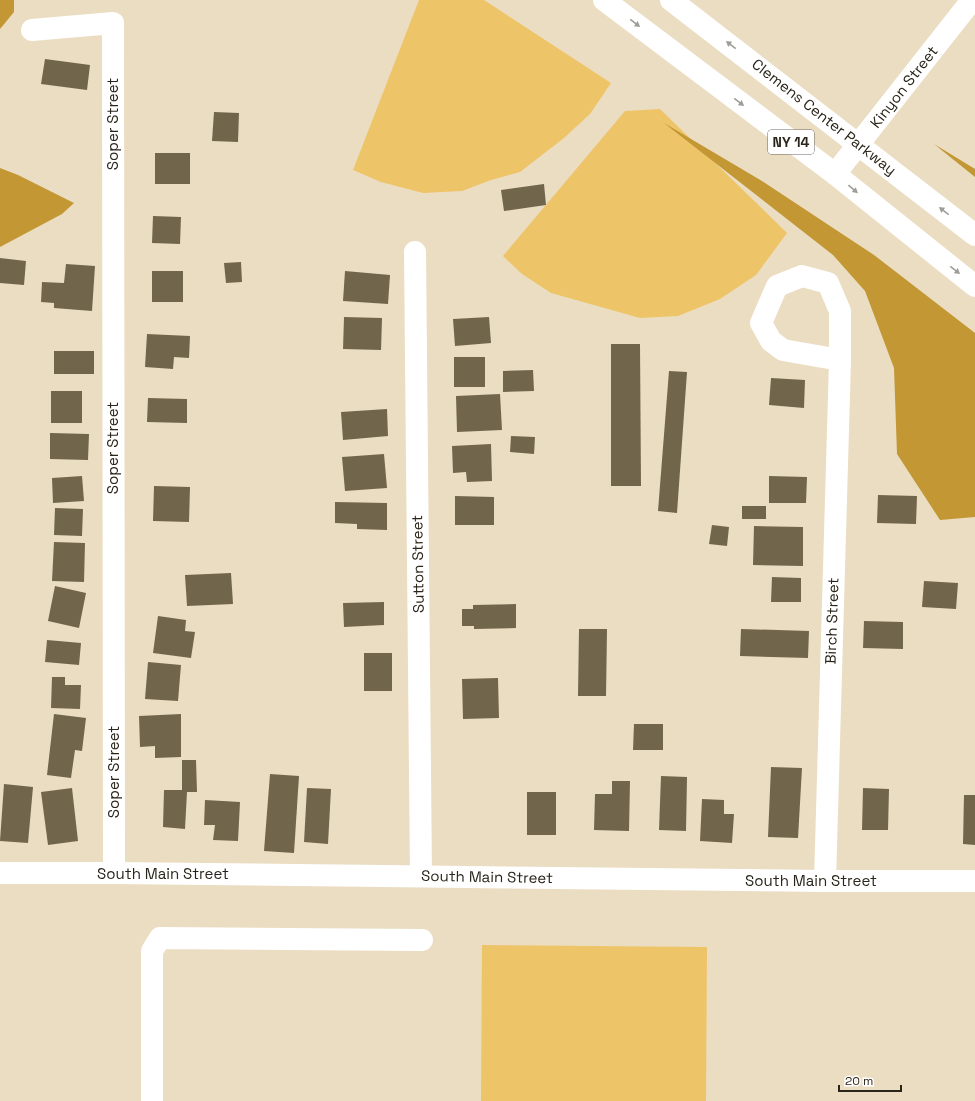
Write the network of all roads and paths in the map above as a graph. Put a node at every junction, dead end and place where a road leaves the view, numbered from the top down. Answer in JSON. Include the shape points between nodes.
{"nodes":[{"id":1,"x":604,"y":0,"type":"edge"},
{"id":2,"x":671,"y":0,"type":"edge"},
{"id":3,"x":972,"y":0,"type":"edge"},
{"id":4,"x":32,"y":30,"type":"dead end"},
{"id":5,"x":859,"y":143,"type":"junction"},
{"id":6,"x":835,"y":174,"type":"junction"},
{"id":7,"x":975,"y":235,"type":"edge"},
{"id":8,"x":415,"y":252,"type":"dead end"},
{"id":9,"x":975,"y":286,"type":"edge"},
{"id":10,"x":840,"y":360,"type":"dead end"},
{"id":11,"x":0,"y":873,"type":"edge"},
{"id":12,"x":114,"y":873,"type":"junction"},
{"id":13,"x":421,"y":876,"type":"junction"},
{"id":14,"x":975,"y":881,"type":"edge"},
{"id":15,"x":825,"y":882,"type":"junction"},
{"id":16,"x":422,"y":940,"type":"dead end"},
{"id":17,"x":152,"y":1101,"type":"edge"}],
"edges":[{"from":1,"to":6,"type":"street","number":"NY 14","one_way":true},
{"from":5,"to":2,"type":"street","name":"Clemens Center Parkway","number":"NY 14","one_way":true},
{"from":3,"to":5,"type":"street","name":"Kinyon Street"},
{"from":4,"to":12,"type":"street","name":"Soper Street","via":[[113,23]]},
{"from":5,"to":6,"type":"street","name":"Kinyon Street"},
{"from":7,"to":5,"type":"street","name":"Clemens Center Parkway","number":"NY 14","one_way":true},
{"from":6,"to":9,"type":"street","number":"NY 14","one_way":true},
{"from":8,"to":13,"type":"street","name":"Sutton Street"},
{"from":10,"to":15,"type":"street","name":"Birch Street"},
{"from":11,"to":12,"type":"street","name":"South Main Street"},
{"from":12,"to":13,"type":"street","name":"South Main Street"},
{"from":13,"to":15,"type":"street","name":"South Main Street"},
{"from":14,"to":15,"type":"street","name":"South Main Street"},
{"from":16,"to":17,"type":"street","via":[[160,938],[152,951]]}]}
